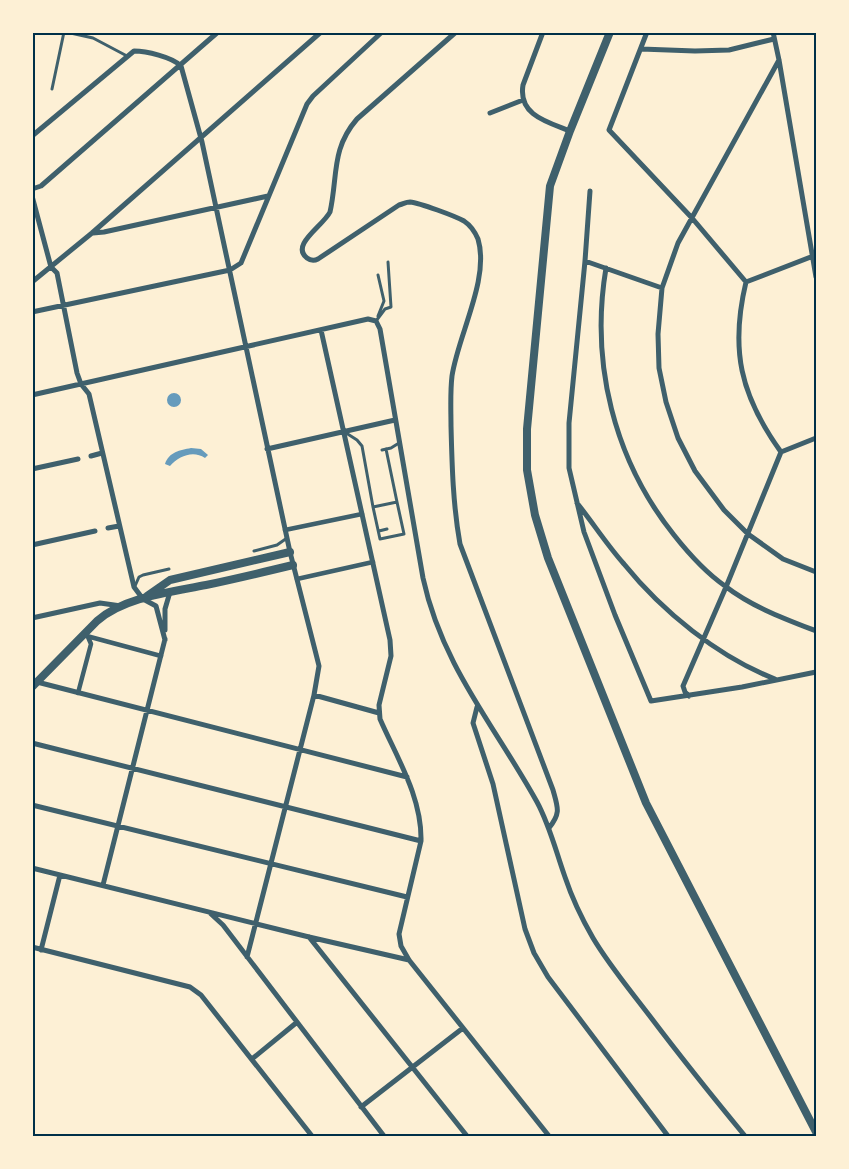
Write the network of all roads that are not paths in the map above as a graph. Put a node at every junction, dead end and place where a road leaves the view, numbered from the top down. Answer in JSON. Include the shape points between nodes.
{"nodes":[{"id":1,"x":65,"y":32,"type":"edge"},
{"id":2,"x":218,"y":32,"type":"edge"},
{"id":3,"x":321,"y":32,"type":"edge"},
{"id":4,"x":382,"y":32,"type":"edge"},
{"id":5,"x":456,"y":32,"type":"edge"},
{"id":6,"x":543,"y":32,"type":"edge"},
{"id":7,"x":610,"y":32,"type":"edge"},
{"id":8,"x":647,"y":32,"type":"edge"},
{"id":9,"x":774,"y":36,"type":"edge"},
{"id":10,"x":641,"y":49,"type":"junction"},
{"id":11,"x":127,"y":56,"type":"junction"},
{"id":12,"x":779,"y":60,"type":"junction"},
{"id":13,"x":181,"y":66,"type":"junction"},
{"id":14,"x":52,"y":90,"type":"dead end"},
{"id":15,"x":523,"y":100,"type":"junction"},
{"id":16,"x":490,"y":113,"type":"dead end"},
{"id":17,"x":570,"y":131,"type":"junction"},
{"id":18,"x":32,"y":136,"type":"edge"},
{"id":19,"x":201,"y":137,"type":"junction"},
{"id":20,"x":32,"y":189,"type":"edge"},
{"id":21,"x":590,"y":191,"type":"dead end"},
{"id":22,"x":32,"y":196,"type":"edge"},
{"id":23,"x":268,"y":196,"type":"junction"},
{"id":24,"x":216,"y":208,"type":"junction"},
{"id":25,"x":692,"y":218,"type":"junction"},
{"id":26,"x":92,"y":233,"type":"junction"},
{"id":27,"x":815,"y":256,"type":"edge"},
{"id":28,"x":585,"y":261,"type":"junction"},
{"id":29,"x":388,"y":262,"type":"dead end"},
{"id":30,"x":51,"y":267,"type":"junction"},
{"id":31,"x":606,"y":268,"type":"junction"},
{"id":32,"x":230,"y":270,"type":"junction"},
{"id":33,"x":378,"y":275,"type":"dead end"},
{"id":34,"x":816,"y":277,"type":"edge"},
{"id":35,"x":32,"y":282,"type":"edge"},
{"id":36,"x":746,"y":282,"type":"junction"},
{"id":37,"x":662,"y":288,"type":"junction"},
{"id":38,"x":64,"y":305,"type":"junction"},
{"id":39,"x":32,"y":312,"type":"edge"},
{"id":40,"x":376,"y":321,"type":"junction"},
{"id":41,"x":321,"y":330,"type":"junction"},
{"id":42,"x":246,"y":348,"type":"junction"},
{"id":43,"x":80,"y":384,"type":"junction"},
{"id":44,"x":32,"y":395,"type":"edge"},
{"id":45,"x":395,"y":420,"type":"junction"},
{"id":46,"x":343,"y":431,"type":"junction"},
{"id":47,"x":816,"y":438,"type":"edge"},
{"id":48,"x":399,"y":443,"type":"junction"},
{"id":49,"x":267,"y":448,"type":"junction"},
{"id":50,"x":781,"y":452,"type":"junction"},
{"id":51,"x":102,"y":453,"type":"junction"},
{"id":52,"x":91,"y":456,"type":"dead end"},
{"id":53,"x":78,"y":459,"type":"dead end"},
{"id":54,"x":32,"y":469,"type":"edge"},
{"id":55,"x":395,"y":490,"type":"junction"},
{"id":56,"x":390,"y":491,"type":"dead end"},
{"id":57,"x":576,"y":500,"type":"junction"},
{"id":58,"x":397,"y":502,"type":"junction"},
{"id":59,"x":373,"y":507,"type":"junction"},
{"id":60,"x":362,"y":514,"type":"junction"},
{"id":61,"x":119,"y":526,"type":"junction"},
{"id":62,"x":108,"y":528,"type":"dead end"},
{"id":63,"x":387,"y":529,"type":"dead end"},
{"id":64,"x":285,"y":530,"type":"junction"},
{"id":65,"x":95,"y":531,"type":"dead end"},
{"id":66,"x":379,"y":531,"type":"junction"},
{"id":67,"x":748,"y":534,"type":"junction"},
{"id":68,"x":287,"y":538,"type":"junction"},
{"id":69,"x":32,"y":545,"type":"edge"},
{"id":70,"x":254,"y":550,"type":"dead end"},
{"id":71,"x":290,"y":552,"type":"junction"},
{"id":72,"x":373,"y":562,"type":"junction"},
{"id":73,"x":293,"y":565,"type":"junction"},
{"id":74,"x":169,"y":569,"type":"dead end"},
{"id":75,"x":816,"y":572,"type":"edge"},
{"id":76,"x":297,"y":579,"type":"junction"},
{"id":77,"x":134,"y":587,"type":"junction"},
{"id":78,"x":726,"y":588,"type":"junction"},
{"id":79,"x":170,"y":592,"type":"junction"},
{"id":80,"x":143,"y":599,"type":"junction"},
{"id":81,"x":121,"y":606,"type":"junction"},
{"id":82,"x":32,"y":618,"type":"edge"},
{"id":83,"x":816,"y":630,"type":"edge"},
{"id":84,"x":85,"y":636,"type":"junction"},
{"id":85,"x":165,"y":640,"type":"junction"},
{"id":86,"x":703,"y":640,"type":"junction"},
{"id":87,"x":161,"y":656,"type":"junction"},
{"id":88,"x":816,"y":672,"type":"edge"},
{"id":89,"x":777,"y":680,"type":"junction"},
{"id":90,"x":35,"y":684,"type":"edge"},
{"id":91,"x":78,"y":693,"type":"junction"},
{"id":92,"x":314,"y":695,"type":"junction"},
{"id":93,"x":689,"y":696,"type":"junction"},
{"id":94,"x":477,"y":707,"type":"junction"},
{"id":95,"x":147,"y":711,"type":"junction"},
{"id":96,"x":379,"y":713,"type":"junction"},
{"id":97,"x":32,"y":743,"type":"edge"},
{"id":98,"x":300,"y":750,"type":"junction"},
{"id":99,"x":132,"y":768,"type":"junction"},
{"id":100,"x":407,"y":777,"type":"junction"},
{"id":101,"x":32,"y":805,"type":"edge"},
{"id":102,"x":285,"y":808,"type":"junction"},
{"id":103,"x":118,"y":826,"type":"junction"},
{"id":104,"x":549,"y":828,"type":"junction"},
{"id":105,"x":421,"y":841,"type":"junction"},
{"id":106,"x":270,"y":864,"type":"junction"},
{"id":107,"x":32,"y":868,"type":"edge"},
{"id":108,"x":60,"y":875,"type":"junction"},
{"id":109,"x":102,"y":885,"type":"junction"},
{"id":110,"x":407,"y":897,"type":"junction"},
{"id":111,"x":208,"y":911,"type":"junction"},
{"id":112,"x":255,"y":924,"type":"junction"},
{"id":113,"x":309,"y":937,"type":"junction"},
{"id":114,"x":32,"y":947,"type":"edge"},
{"id":115,"x":41,"y":950,"type":"junction"},
{"id":116,"x":247,"y":958,"type":"junction"},
{"id":117,"x":409,"y":960,"type":"junction"},
{"id":118,"x":296,"y":1023,"type":"junction"},
{"id":119,"x":464,"y":1028,"type":"junction"},
{"id":120,"x":252,"y":1059,"type":"junction"},
{"id":121,"x":412,"y":1067,"type":"junction"},
{"id":122,"x":361,"y":1107,"type":"junction"},
{"id":123,"x":816,"y":1132,"type":"edge"},
{"id":124,"x":312,"y":1136,"type":"edge"},
{"id":125,"x":384,"y":1136,"type":"edge"},
{"id":126,"x":467,"y":1136,"type":"edge"},
{"id":127,"x":549,"y":1136,"type":"edge"},
{"id":128,"x":668,"y":1136,"type":"edge"},
{"id":129,"x":745,"y":1136,"type":"edge"}],
"edges":[{"from":1,"to":11,"type":"lane","via":[[93,38]]},
{"from":1,"to":14,"type":"lane"},
{"from":2,"to":13,"type":"street"},
{"from":3,"to":19,"type":"street"},
{"from":4,"to":23,"type":"street","via":[[307,104]]},
{"from":5,"to":104,"type":"street","via":[[347,130],[340,146],[330,212],[303,242],[302,253],[308,259],[318,259],[407,202],[463,221],[478,239],[480,275],[452,378],[454,508],[460,544],[553,790],[558,811]]},
{"from":6,"to":15,"type":"street","via":[[522,85]]},
{"from":7,"to":17,"type":"street"},
{"from":8,"to":10,"type":"street"},
{"from":9,"to":10,"type":"street","via":[[729,50]]},
{"from":9,"to":12,"type":"street"},
{"from":10,"to":25,"type":"street","via":[[609,130]]},
{"from":11,"to":13,"type":"street","via":[[141,51],[176,61]]},
{"from":11,"to":18,"type":"street"},
{"from":12,"to":25,"type":"street"},
{"from":12,"to":27,"type":"street"},
{"from":13,"to":19,"type":"street"},
{"from":13,"to":20,"type":"street","via":[[41,186]]},
{"from":15,"to":16,"type":"street"},
{"from":15,"to":17,"type":"street","via":[[533,114]]},
{"from":17,"to":123,"type":"street","via":[[550,186],[527,430],[527,470],[535,515],[548,558],[646,803]]},
{"from":19,"to":24,"type":"street"},
{"from":19,"to":26,"type":"street"},
{"from":21,"to":28,"type":"street"},
{"from":22,"to":30,"type":"street"},
{"from":23,"to":24,"type":"street"},
{"from":23,"to":32,"type":"street","via":[[241,263]]},
{"from":24,"to":26,"type":"street"},
{"from":24,"to":32,"type":"street"},
{"from":25,"to":36,"type":"street"},
{"from":25,"to":37,"type":"street","via":[[678,243]]},
{"from":26,"to":30,"type":"street"},
{"from":27,"to":34,"type":"street"},
{"from":27,"to":36,"type":"street"},
{"from":28,"to":31,"type":"street"},
{"from":28,"to":57,"type":"street","via":[[569,423],[569,468]]},
{"from":29,"to":40,"type":"lane","via":[[391,307],[385,309]]},
{"from":30,"to":35,"type":"street"},
{"from":30,"to":38,"type":"street","via":[[57,273]]},
{"from":31,"to":37,"type":"street"},
{"from":31,"to":78,"type":"street","via":[[600,345],[605,387],[618,434],[636,478],[659,516],[689,553]]},
{"from":32,"to":38,"type":"street"},
{"from":32,"to":42,"type":"street"},
{"from":33,"to":40,"type":"lane","via":[[384,301]]},
{"from":36,"to":50,"type":"street","via":[[738,338],[742,372],[764,429]]},
{"from":37,"to":67,"type":"street","via":[[659,368],[678,438],[695,471],[724,510]]},
{"from":38,"to":39,"type":"street"},
{"from":38,"to":43,"type":"street"},
{"from":40,"to":41,"type":"street","via":[[368,319]]},
{"from":40,"to":45,"type":"street","via":[[380,328]]},
{"from":41,"to":42,"type":"street"},
{"from":41,"to":46,"type":"street"},
{"from":42,"to":43,"type":"street"},
{"from":42,"to":49,"type":"street"},
{"from":43,"to":44,"type":"street"},
{"from":43,"to":51,"type":"street","via":[[89,394]]},
{"from":45,"to":46,"type":"street"},
{"from":45,"to":48,"type":"street"},
{"from":46,"to":49,"type":"street"},
{"from":46,"to":59,"type":"lane","via":[[362,446]]},
{"from":46,"to":60,"type":"street"},
{"from":47,"to":50,"type":"street"},
{"from":48,"to":55,"type":"lane","via":[[384,450]]},
{"from":48,"to":94,"type":"street","via":[[428,602],[455,668]]},
{"from":49,"to":64,"type":"street"},
{"from":50,"to":67,"type":"street"},
{"from":51,"to":52,"type":"street"},
{"from":51,"to":61,"type":"street"},
{"from":53,"to":54,"type":"street"},
{"from":55,"to":56,"type":"lane"},
{"from":55,"to":58,"type":"lane"},
{"from":57,"to":86,"type":"street","via":[[624,565]]},
{"from":57,"to":93,"type":"street","via":[[584,532],[651,702]]},
{"from":58,"to":59,"type":"lane"},
{"from":58,"to":66,"type":"lane","via":[[404,534],[380,539]]},
{"from":59,"to":66,"type":"lane"},
{"from":60,"to":64,"type":"street"},
{"from":60,"to":72,"type":"street"},
{"from":61,"to":62,"type":"street"},
{"from":61,"to":77,"type":"street"},
{"from":63,"to":66,"type":"lane"},
{"from":64,"to":68,"type":"street"},
{"from":65,"to":69,"type":"street"},
{"from":67,"to":75,"type":"street","via":[[783,559]]},
{"from":67,"to":78,"type":"street"},
{"from":68,"to":70,"type":"lane","via":[[277,545]]},
{"from":68,"to":71,"type":"street"},
{"from":71,"to":73,"type":"street"},
{"from":71,"to":80,"type":"street","via":[[170,580]]},
{"from":72,"to":76,"type":"street"},
{"from":72,"to":96,"type":"street","via":[[391,656]]},
{"from":73,"to":76,"type":"street"},
{"from":73,"to":79,"type":"street"},
{"from":74,"to":77,"type":"lane","via":[[139,577]]},
{"from":76,"to":92,"type":"street","via":[[319,666]]},
{"from":77,"to":80,"type":"street"},
{"from":78,"to":83,"type":"street","via":[[767,612]]},
{"from":78,"to":86,"type":"street"},
{"from":79,"to":80,"type":"street"},
{"from":79,"to":85,"type":"street","via":[[165,609]]},
{"from":80,"to":81,"type":"street"},
{"from":80,"to":85,"type":"street","via":[[156,606]]},
{"from":81,"to":82,"type":"street","via":[[100,603]]},
{"from":81,"to":84,"type":"street","via":[[102,616]]},
{"from":84,"to":87,"type":"street"},
{"from":84,"to":90,"type":"street"},
{"from":84,"to":91,"type":"street","via":[[91,644]]},
{"from":85,"to":87,"type":"street"},
{"from":86,"to":89,"type":"street"},
{"from":86,"to":93,"type":"street","via":[[683,686]]},
{"from":87,"to":95,"type":"street"},
{"from":88,"to":89,"type":"street"},
{"from":89,"to":93,"type":"street"},
{"from":90,"to":91,"type":"street"},
{"from":91,"to":95,"type":"street"},
{"from":92,"to":96,"type":"street"},
{"from":92,"to":98,"type":"street"},
{"from":94,"to":104,"type":"street"},
{"from":94,"to":128,"type":"street","via":[[473,723],[493,784],[525,929],[534,953],[548,977]]},
{"from":95,"to":98,"type":"street"},
{"from":95,"to":99,"type":"street"},
{"from":96,"to":100,"type":"street"},
{"from":97,"to":99,"type":"street"},
{"from":98,"to":100,"type":"street"},
{"from":98,"to":102,"type":"street"},
{"from":99,"to":102,"type":"street"},
{"from":99,"to":103,"type":"street"},
{"from":100,"to":105,"type":"street","via":[[414,792]]},
{"from":101,"to":103,"type":"street"},
{"from":102,"to":105,"type":"street"},
{"from":102,"to":106,"type":"street"},
{"from":103,"to":106,"type":"street"},
{"from":103,"to":109,"type":"street"},
{"from":104,"to":129,"type":"street","via":[[576,905],[593,938],[619,976]]},
{"from":105,"to":110,"type":"street"},
{"from":106,"to":110,"type":"street"},
{"from":106,"to":112,"type":"street"},
{"from":107,"to":108,"type":"street"},
{"from":108,"to":109,"type":"street"},
{"from":108,"to":115,"type":"street"},
{"from":109,"to":111,"type":"street"},
{"from":110,"to":117,"type":"street","via":[[399,934]]},
{"from":111,"to":112,"type":"street"},
{"from":111,"to":116,"type":"street","via":[[223,925]]},
{"from":112,"to":113,"type":"street"},
{"from":112,"to":116,"type":"street"},
{"from":113,"to":117,"type":"street"},
{"from":113,"to":121,"type":"street"},
{"from":114,"to":115,"type":"street"},
{"from":115,"to":120,"type":"street","via":[[190,987],[201,995]]},
{"from":116,"to":118,"type":"street"},
{"from":117,"to":119,"type":"street"},
{"from":118,"to":120,"type":"street"},
{"from":118,"to":122,"type":"street"},
{"from":119,"to":121,"type":"street"},
{"from":119,"to":127,"type":"street"},
{"from":120,"to":124,"type":"street"},
{"from":121,"to":122,"type":"street"},
{"from":121,"to":126,"type":"street"},
{"from":122,"to":125,"type":"street"}]}
